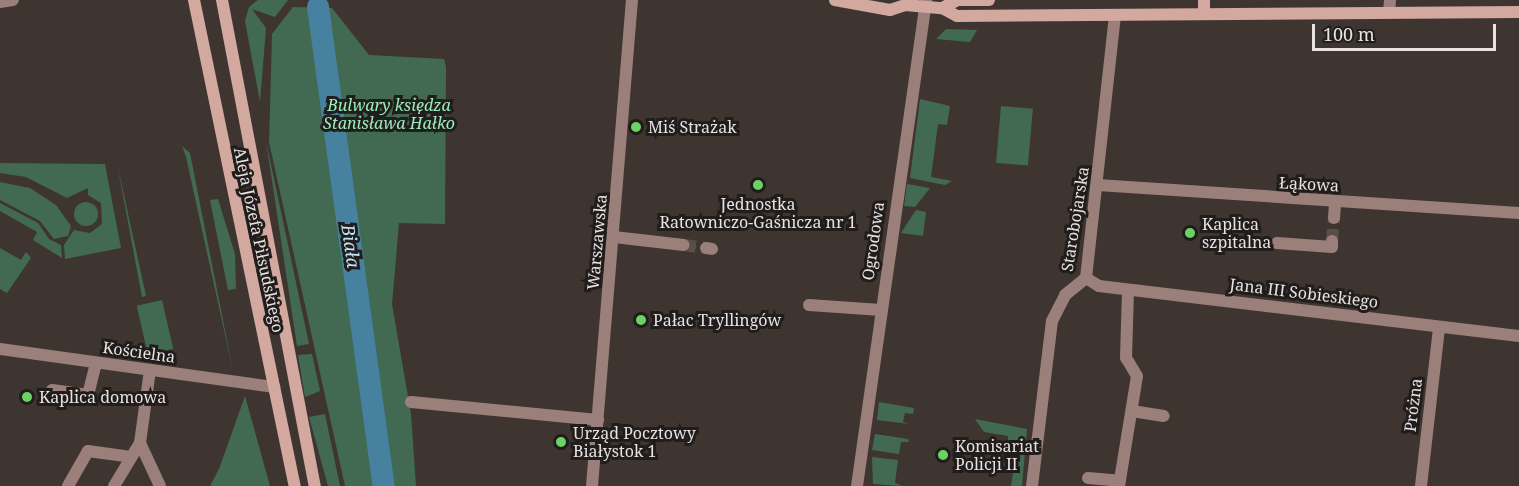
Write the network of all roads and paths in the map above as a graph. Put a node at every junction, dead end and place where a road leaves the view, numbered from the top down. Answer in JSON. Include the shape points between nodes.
{"nodes":[{"id":1,"x":13,"y":0,"type":"edge"},
{"id":2,"x":194,"y":0,"type":"edge"},
{"id":3,"x":222,"y":0,"type":"edge"},
{"id":4,"x":632,"y":0,"type":"edge"},
{"id":5,"x":835,"y":0,"type":"edge"},
{"id":6,"x":988,"y":0,"type":"edge"},
{"id":7,"x":861,"y":1,"type":"edge"},
{"id":8,"x":0,"y":2,"type":"edge"},
{"id":9,"x":901,"y":2,"type":"edge"},
{"id":10,"x":926,"y":3,"type":"edge"},
{"id":11,"x":1204,"y":6,"type":"edge"},
{"id":12,"x":1390,"y":6,"type":"edge"},
{"id":13,"x":942,"y":8,"type":"junction"},
{"id":14,"x":1519,"y":12,"type":"edge"},
{"id":15,"x":1115,"y":16,"type":"junction"},
{"id":16,"x":1098,"y":185,"type":"junction"},
{"id":17,"x":1335,"y":202,"type":"junction"},
{"id":18,"x":1519,"y":213,"type":"edge"},
{"id":19,"x":1334,"y":218,"type":"tunnel mouth"},
{"id":20,"x":614,"y":237,"type":"junction"},
{"id":21,"x":1332,"y":241,"type":"dead end"},
{"id":22,"x":1277,"y":243,"type":"dead end"},
{"id":23,"x":684,"y":245,"type":"tunnel mouth"},
{"id":24,"x":1086,"y":279,"type":"junction"},
{"id":25,"x":1133,"y":290,"type":"junction"},
{"id":26,"x":809,"y":305,"type":"dead end"},
{"id":27,"x":881,"y":310,"type":"junction"},
{"id":28,"x":1439,"y":327,"type":"junction"},
{"id":29,"x":1519,"y":336,"type":"edge"},
{"id":30,"x":0,"y":350,"type":"edge"},
{"id":31,"x":96,"y":363,"type":"junction"},
{"id":32,"x":150,"y":370,"type":"junction"},
{"id":33,"x":274,"y":387,"type":"junction"},
{"id":34,"x":52,"y":390,"type":"dead end"},
{"id":35,"x":411,"y":402,"type":"dead end"},
{"id":36,"x":1132,"y":411,"type":"junction"},
{"id":37,"x":1164,"y":416,"type":"dead end"},
{"id":38,"x":598,"y":420,"type":"junction"},
{"id":39,"x":140,"y":443,"type":"junction"},
{"id":40,"x":131,"y":457,"type":"junction"},
{"id":41,"x":1088,"y":478,"type":"dead end"},
{"id":42,"x":1120,"y":484,"type":"edge"},
{"id":43,"x":68,"y":486,"type":"edge"},
{"id":44,"x":114,"y":486,"type":"edge"},
{"id":45,"x":160,"y":486,"type":"edge"},
{"id":46,"x":295,"y":486,"type":"edge"},
{"id":47,"x":315,"y":486,"type":"edge"},
{"id":48,"x":592,"y":486,"type":"edge"},
{"id":49,"x":857,"y":486,"type":"edge"},
{"id":50,"x":1032,"y":486,"type":"edge"},
{"id":51,"x":1420,"y":486,"type":"edge"}],
"edges":[{"from":1,"to":8,"type":"street"},
{"from":2,"to":33,"type":"main road","name":"Aleja Józefa Piłsudskiego"},
{"from":3,"to":47,"type":"main road","name":"Aleja Józefa Piłsudskiego"},
{"from":4,"to":20,"type":"street","name":"Warszawska"},
{"from":5,"to":7,"type":"main road"},
{"from":6,"to":13,"type":"main road","via":[[958,0]]},
{"from":7,"to":9,"type":"main road","via":[[890,10]]},
{"from":9,"to":10,"type":"main road"},
{"from":10,"to":13,"type":"main road"},
{"from":10,"to":27,"type":"street","name":"Ogrodowa"},
{"from":11,"to":12,"type":"main road"},
{"from":11,"to":15,"type":"main road"},
{"from":12,"to":14,"type":"main road"},
{"from":13,"to":15,"type":"main road","via":[[957,16]]},
{"from":15,"to":16,"type":"street","name":"Starobojarska"},
{"from":16,"to":17,"type":"street","name":"Łąkowa"},
{"from":16,"to":24,"type":"street","name":"Starobojarska"},
{"from":17,"to":18,"type":"street","name":"Łąkowa"},
{"from":17,"to":19,"type":"street"},
{"from":20,"to":23,"type":"street"},
{"from":20,"to":38,"type":"street","name":"Warszawska"},
{"from":21,"to":22,"type":"street","via":[[1332,247]]},
{"from":24,"to":25,"type":"street","name":"Jana III Sobieskiego"},
{"from":24,"to":50,"type":"street","name":"Starobojarska","via":[[1065,296],[1052,321]]},
{"from":25,"to":28,"type":"street","name":"Jana III Sobieskiego"},
{"from":25,"to":36,"type":"street","via":[[1126,358],[1137,376]]},
{"from":26,"to":27,"type":"street"},
{"from":27,"to":49,"type":"street","name":"Ogrodowa"},
{"from":28,"to":29,"type":"street","name":"Jana III Sobieskiego"},
{"from":28,"to":51,"type":"street","name":"Próżna"},
{"from":30,"to":31,"type":"street","name":"Kościelna"},
{"from":31,"to":32,"type":"street","name":"Kościelna"},
{"from":31,"to":34,"type":"street","via":[[88,395]]},
{"from":32,"to":33,"type":"street","name":"Kościelna"},
{"from":32,"to":39,"type":"street"},
{"from":33,"to":46,"type":"main road","name":"Aleja Józefa Piłsudskiego"},
{"from":35,"to":38,"type":"street"},
{"from":36,"to":37,"type":"street"},
{"from":36,"to":42,"type":"street"},
{"from":38,"to":48,"type":"street","name":"Warszawska"},
{"from":39,"to":40,"type":"street"},
{"from":39,"to":45,"type":"street"},
{"from":40,"to":43,"type":"street","via":[[88,451]]},
{"from":40,"to":44,"type":"street"},
{"from":41,"to":42,"type":"street"}]}
